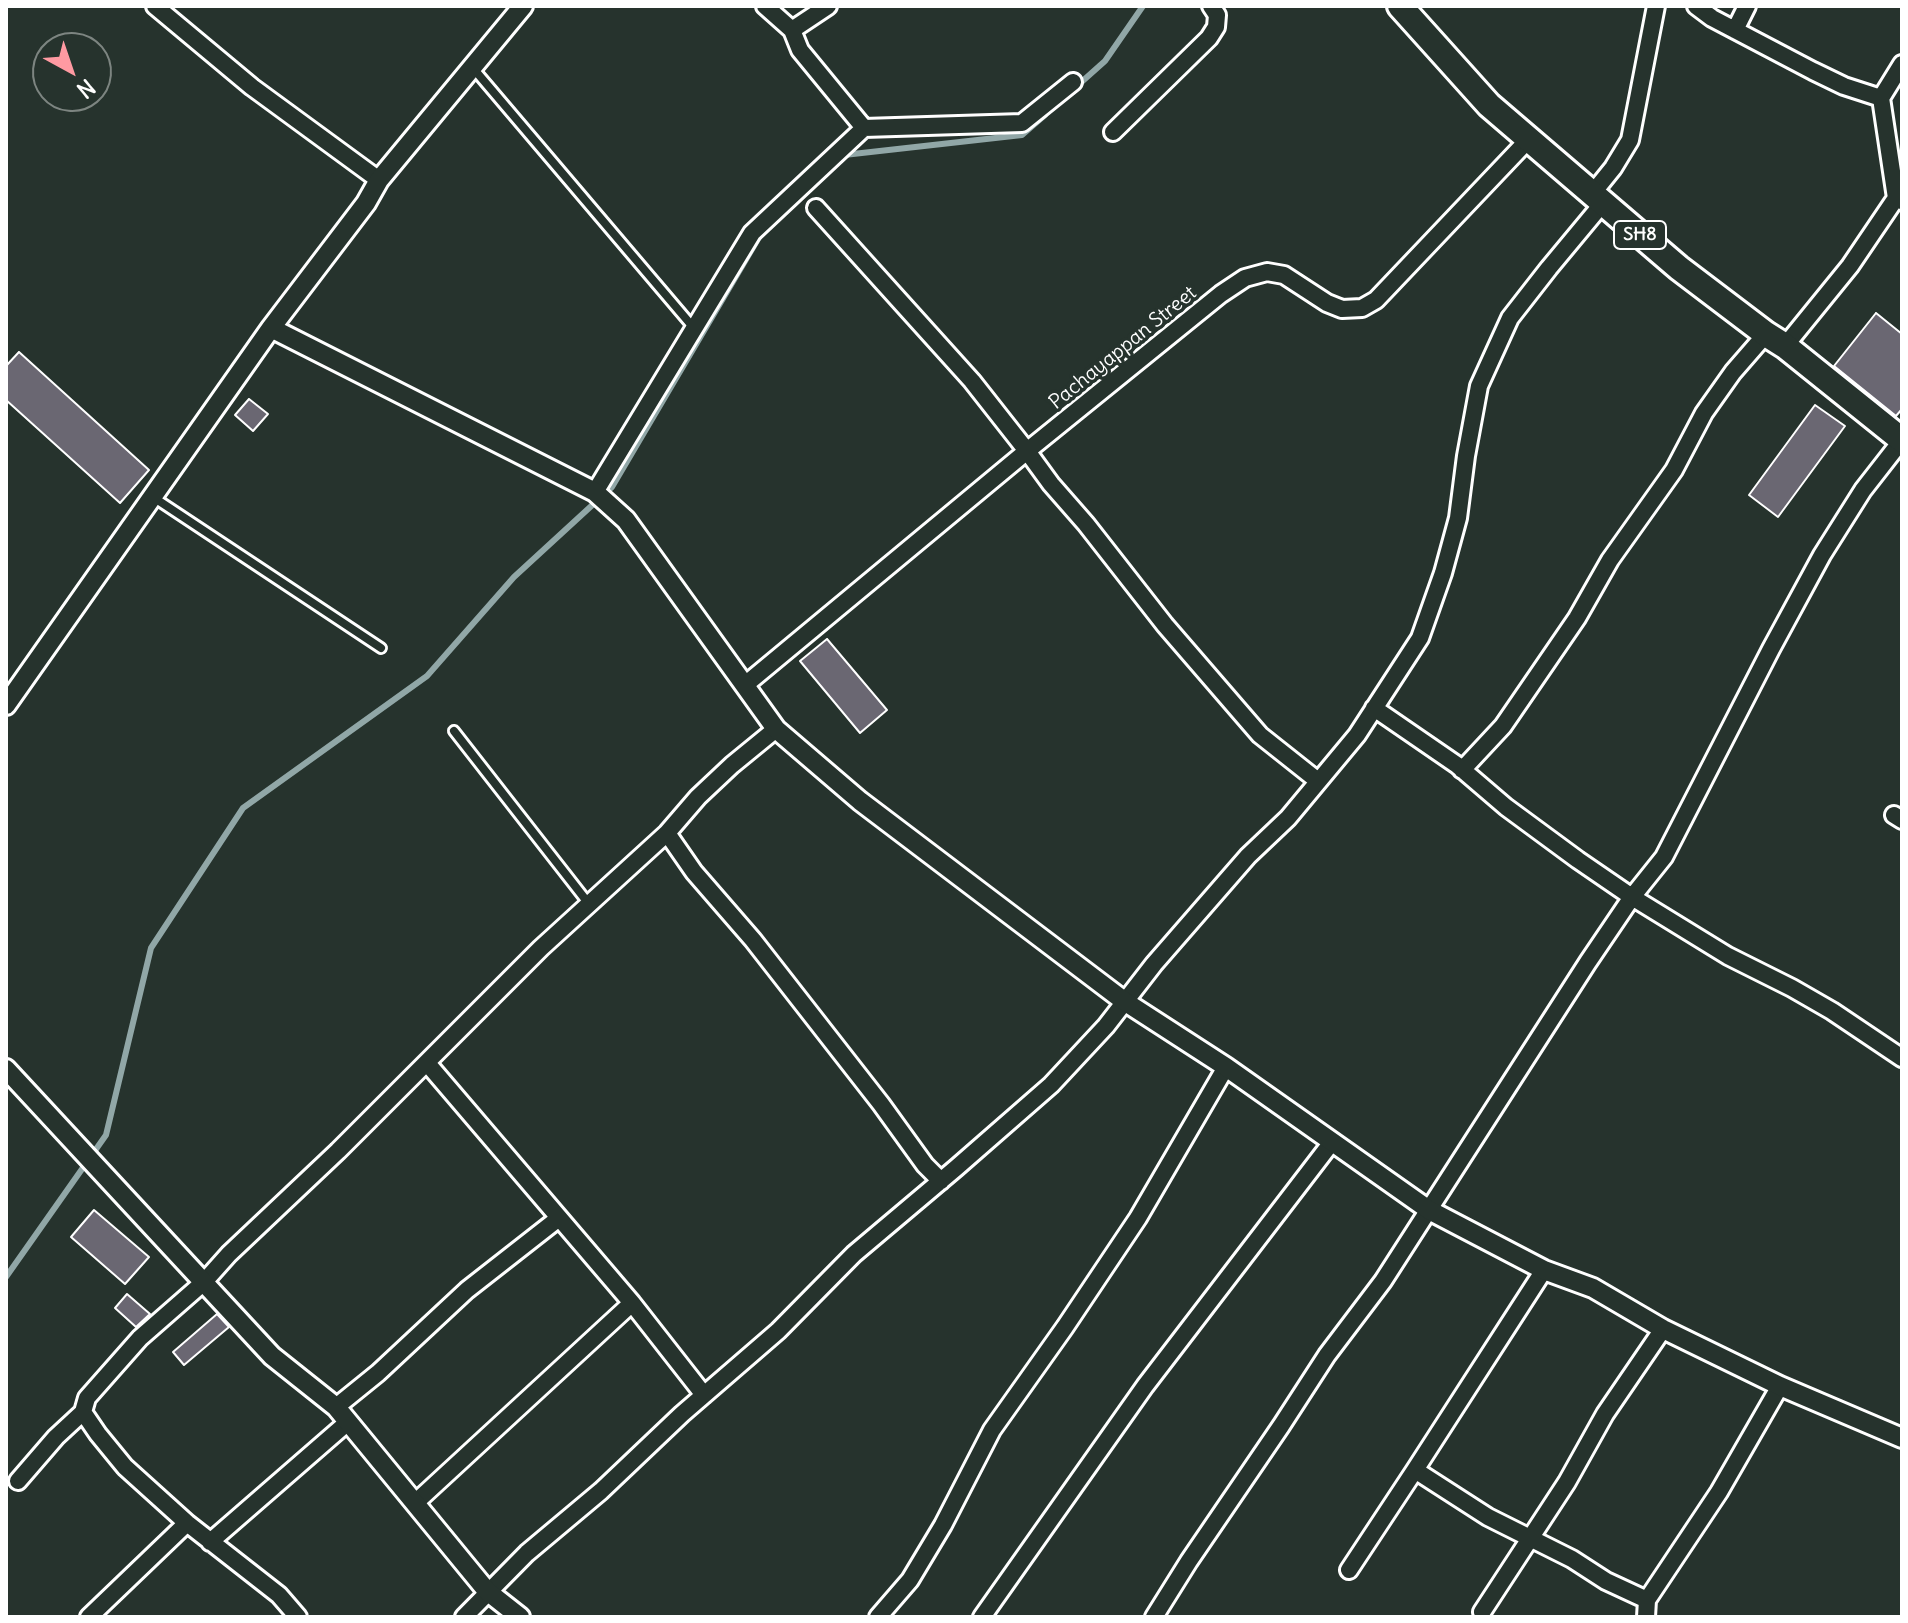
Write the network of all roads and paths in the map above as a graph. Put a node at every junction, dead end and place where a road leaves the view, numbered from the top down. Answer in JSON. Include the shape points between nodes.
{"nodes":[{"id":1,"x":155,"y":6,"type":"edge"},
{"id":2,"x":523,"y":6,"type":"edge"},
{"id":3,"x":765,"y":6,"type":"edge"},
{"id":4,"x":828,"y":6,"type":"edge"},
{"id":5,"x":1211,"y":6,"type":"edge"},
{"id":6,"x":1400,"y":6,"type":"edge"},
{"id":7,"x":1656,"y":6,"type":"edge"},
{"id":8,"x":1696,"y":6,"type":"edge"},
{"id":9,"x":1747,"y":6,"type":"edge"},
{"id":10,"x":792,"y":30,"type":"junction"},
{"id":11,"x":1735,"y":30,"type":"junction"},
{"id":12,"x":1902,"y":64,"type":"edge"},
{"id":13,"x":473,"y":68,"type":"junction"},
{"id":14,"x":1073,"y":82,"type":"dead end"},
{"id":15,"x":1881,"y":98,"type":"junction"},
{"id":16,"x":864,"y":128,"type":"junction"},
{"id":17,"x":1113,"y":132,"type":"dead end"},
{"id":18,"x":1529,"y":139,"type":"junction"},
{"id":19,"x":379,"y":180,"type":"junction"},
{"id":20,"x":1598,"y":198,"type":"junction"},
{"id":21,"x":1899,"y":199,"type":"edge"},
{"id":22,"x":816,"y":208,"type":"dead end"},
{"id":23,"x":693,"y":327,"type":"junction"},
{"id":24,"x":271,"y":328,"type":"junction"},
{"id":25,"x":1776,"y":340,"type":"junction"},
{"id":26,"x":1902,"y":440,"type":"edge"},
{"id":27,"x":1027,"y":451,"type":"junction"},
{"id":28,"x":595,"y":492,"type":"junction"},
{"id":29,"x":152,"y":497,"type":"junction"},
{"id":30,"x":381,"y":648,"type":"dead end"},
{"id":31,"x":745,"y":685,"type":"junction"},
{"id":32,"x":6,"y":705,"type":"edge"},
{"id":33,"x":1374,"y":708,"type":"junction"},
{"id":34,"x":776,"y":729,"type":"junction"},
{"id":35,"x":454,"y":731,"type":"dead end"},
{"id":36,"x":1462,"y":770,"type":"junction"},
{"id":37,"x":1318,"y":781,"type":"junction"},
{"id":38,"x":667,"y":833,"type":"junction"},
{"id":39,"x":1632,"y":897,"type":"junction"},
{"id":40,"x":589,"y":904,"type":"junction"},
{"id":41,"x":1124,"y":1001,"type":"junction"},
{"id":42,"x":1902,"y":1058,"type":"edge"},
{"id":43,"x":427,"y":1063,"type":"junction"},
{"id":44,"x":1226,"y":1067,"type":"junction"},
{"id":45,"x":6,"y":1069,"type":"edge"},
{"id":46,"x":1332,"y":1142,"type":"junction"},
{"id":47,"x":941,"y":1181,"type":"junction"},
{"id":48,"x":1429,"y":1210,"type":"junction"},
{"id":49,"x":559,"y":1218,"type":"junction"},
{"id":50,"x":1544,"y":1270,"type":"junction"},
{"id":51,"x":204,"y":1282,"type":"junction"},
{"id":52,"x":632,"y":1303,"type":"junction"},
{"id":53,"x":1663,"y":1329,"type":"junction"},
{"id":54,"x":1780,"y":1386,"type":"junction"},
{"id":55,"x":704,"y":1395,"type":"junction"},
{"id":56,"x":83,"y":1412,"type":"junction"},
{"id":57,"x":342,"y":1414,"type":"junction"},
{"id":58,"x":1902,"y":1438,"type":"edge"},
{"id":59,"x":1415,"y":1470,"type":"junction"},
{"id":60,"x":18,"y":1481,"type":"dead end"},
{"id":61,"x":415,"y":1503,"type":"junction"},
{"id":62,"x":187,"y":1523,"type":"junction"},
{"id":63,"x":1532,"y":1538,"type":"junction"},
{"id":64,"x":210,"y":1542,"type":"junction"},
{"id":65,"x":1349,"y":1570,"type":"dead end"},
{"id":66,"x":487,"y":1591,"type":"junction"},
{"id":67,"x":1647,"y":1610,"type":"edge"},
{"id":68,"x":1482,"y":1612,"type":"dead end"},
{"id":69,"x":89,"y":1617,"type":"edge"},
{"id":70,"x":298,"y":1617,"type":"edge"},
{"id":71,"x":464,"y":1617,"type":"edge"},
{"id":72,"x":520,"y":1617,"type":"edge"},
{"id":73,"x":878,"y":1617,"type":"edge"},
{"id":74,"x":982,"y":1617,"type":"edge"},
{"id":75,"x":1154,"y":1617,"type":"edge"}],
"edges":[{"from":1,"to":19,"type":"street","via":[[252,87]]},
{"from":2,"to":13,"type":"street"},
{"from":3,"to":10,"type":"street"},
{"from":4,"to":10,"type":"street"},
{"from":5,"to":17,"type":"street","via":[[1217,15],[1209,38]]},
{"from":6,"to":18,"type":"main road","number":"SH8","via":[[1489,105]]},
{"from":7,"to":20,"type":"street","via":[[1630,140]]},
{"from":8,"to":11,"type":"street"},
{"from":9,"to":11,"type":"street"},
{"from":10,"to":16,"type":"street","via":[[800,50]]},
{"from":11,"to":15,"type":"street","via":[[1833,81]]},
{"from":12,"to":15,"type":"street"},
{"from":13,"to":19,"type":"street"},
{"from":13,"to":23,"type":"lane"},
{"from":14,"to":16,"type":"street","via":[[1022,123]]},
{"from":15,"to":21,"type":"street"},
{"from":16,"to":23,"type":"street","via":[[752,233]]},
{"from":18,"to":20,"type":"main road","number":"SH8"},
{"from":18,"to":27,"type":"street","name":"Pachayappan Street","via":[[1376,300],[1362,308],[1342,309],[1284,275],[1267,272],[1245,278]]},
{"from":19,"to":24,"type":"street"},
{"from":20,"to":25,"type":"main road","number":"SH8","via":[[1679,268]]},
{"from":20,"to":33,"type":"street","via":[[1510,318],[1479,386],[1458,518],[1443,573],[1420,638]]},
{"from":21,"to":25,"type":"street","via":[[1850,266]]},
{"from":22,"to":27,"type":"street","via":[[972,381]]},
{"from":23,"to":28,"type":"street"},
{"from":24,"to":28,"type":"street"},
{"from":24,"to":29,"type":"street"},
{"from":25,"to":26,"type":"main road","number":"SH8"},
{"from":25,"to":36,"type":"street","via":[[1733,372],[1577,618],[1503,726]]},
{"from":26,"to":39,"type":"street","via":[[1822,555],[1664,857]]},
{"from":27,"to":31,"type":"street","name":"Pachayappan Street"},
{"from":27,"to":37,"type":"street","via":[[1260,735]]},
{"from":28,"to":31,"type":"street","via":[[626,520]]},
{"from":29,"to":30,"type":"lane"},
{"from":29,"to":32,"type":"street"},
{"from":31,"to":34,"type":"street"},
{"from":33,"to":36,"type":"street"},
{"from":33,"to":37,"type":"street"},
{"from":34,"to":38,"type":"street","via":[[698,797]]},
{"from":34,"to":41,"type":"street","via":[[860,801]]},
{"from":35,"to":40,"type":"lane"},
{"from":36,"to":39,"type":"street"},
{"from":37,"to":41,"type":"street"},
{"from":38,"to":40,"type":"street"},
{"from":38,"to":47,"type":"street"},
{"from":39,"to":42,"type":"street","via":[[1832,1011]]},
{"from":39,"to":48,"type":"street"},
{"from":40,"to":43,"type":"street"},
{"from":41,"to":44,"type":"street"},
{"from":41,"to":47,"type":"street","via":[[1051,1085]]},
{"from":43,"to":49,"type":"street"},
{"from":43,"to":51,"type":"street"},
{"from":44,"to":46,"type":"street"},
{"from":44,"to":73,"type":"street","via":[[1138,1218],[992,1430],[910,1580]]},
{"from":45,"to":51,"type":"street"},
{"from":46,"to":48,"type":"street"},
{"from":46,"to":74,"type":"street","via":[[1145,1386]]},
{"from":47,"to":55,"type":"street","via":[[854,1254],[778,1331]]},
{"from":48,"to":50,"type":"street"},
{"from":48,"to":75,"type":"street"},
{"from":49,"to":52,"type":"street"},
{"from":49,"to":57,"type":"street","via":[[467,1290]]},
{"from":50,"to":53,"type":"street","via":[[1593,1288]]},
{"from":50,"to":59,"type":"street"},
{"from":51,"to":56,"type":"street","via":[[131,1347],[87,1398]]},
{"from":51,"to":57,"type":"street","via":[[272,1356]]},
{"from":52,"to":55,"type":"street"},
{"from":52,"to":61,"type":"street"},
{"from":53,"to":54,"type":"street"},
{"from":53,"to":63,"type":"street","via":[[1605,1414]]},
{"from":54,"to":58,"type":"street"},
{"from":54,"to":67,"type":"street"},
{"from":55,"to":66,"type":"street"},
{"from":56,"to":60,"type":"street"},
{"from":56,"to":62,"type":"street","via":[[125,1467]]},
{"from":57,"to":61,"type":"street"},
{"from":57,"to":64,"type":"street"},
{"from":59,"to":63,"type":"street"},
{"from":59,"to":65,"type":"street"},
{"from":61,"to":66,"type":"street"},
{"from":62,"to":64,"type":"street"},
{"from":62,"to":69,"type":"street"},
{"from":63,"to":67,"type":"street"},
{"from":63,"to":68,"type":"street"},
{"from":64,"to":70,"type":"street","via":[[279,1595]]},
{"from":66,"to":71,"type":"street"},
{"from":66,"to":72,"type":"street"}]}
